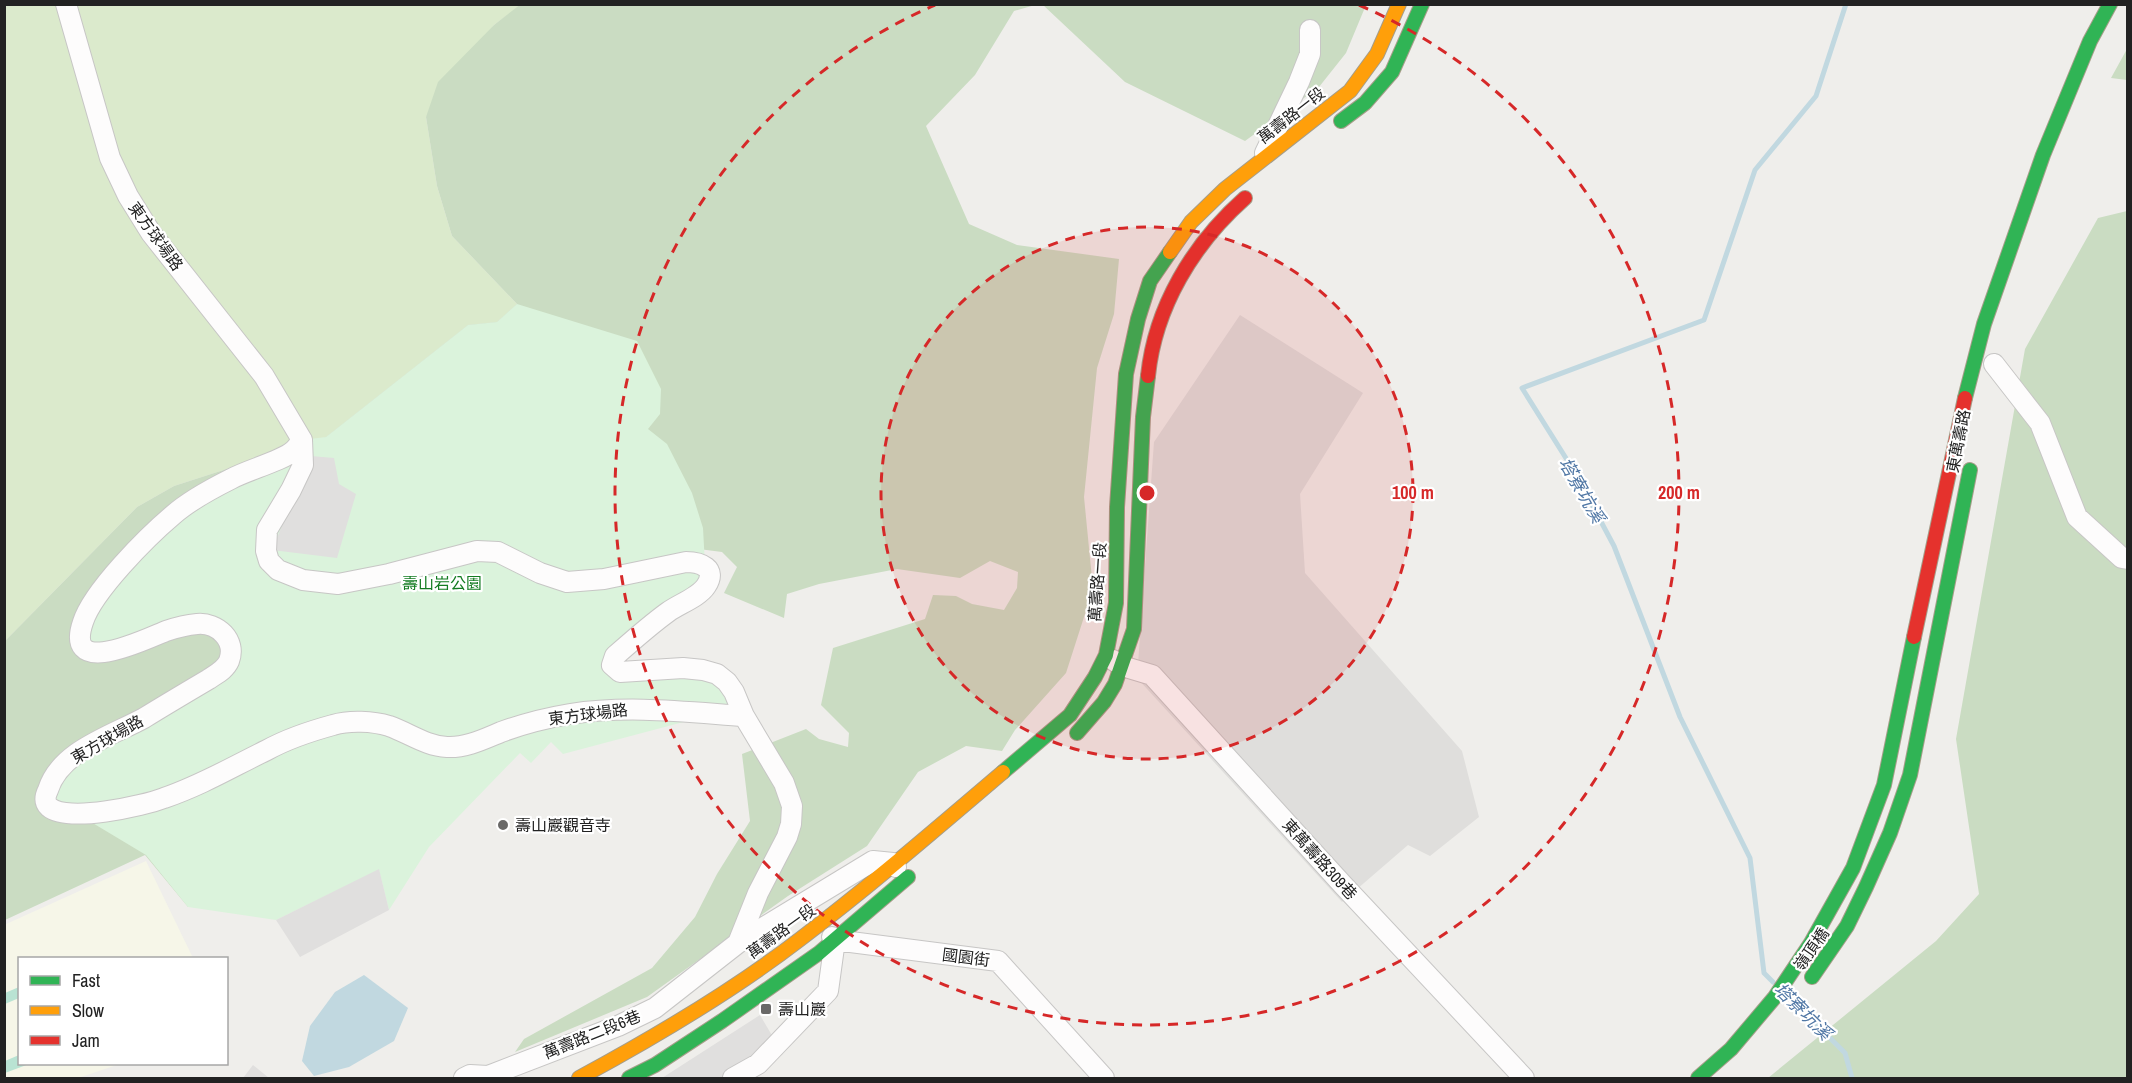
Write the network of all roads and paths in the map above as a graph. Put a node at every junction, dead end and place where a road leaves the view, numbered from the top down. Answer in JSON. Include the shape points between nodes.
{"nodes":[{"id":1,"x":66,"y":4,"type":"edge"},
{"id":2,"x":1399,"y":4,"type":"edge"},
{"id":3,"x":1422,"y":4,"type":"edge"},
{"id":4,"x":2110,"y":4,"type":"edge"},
{"id":5,"x":1310,"y":30,"type":"dead end"},
{"id":6,"x":1330,"y":130,"type":"dead end"},
{"id":7,"x":1270,"y":165,"type":"junction"},
{"id":8,"x":1252,"y":193,"type":"dead end"},
{"id":9,"x":1993,"y":366,"type":"dead end"},
{"id":10,"x":302,"y":440,"type":"junction"},
{"id":11,"x":1972,"y":455,"type":"dead end"},
{"id":12,"x":2127,"y":559,"type":"edge"},
{"id":13,"x":1114,"y":661,"type":"junction"},
{"id":14,"x":744,"y":716,"type":"junction"},
{"id":15,"x":1065,"y":743,"type":"dead end"},
{"id":16,"x":893,"y":863,"type":"junction"},
{"id":17,"x":1853,"y":868,"type":"joint"},
{"id":18,"x":913,"y":873,"type":"joint"},
{"id":19,"x":1866,"y":886,"type":"joint"},
{"id":20,"x":821,"y":923,"type":"junction"},
{"id":21,"x":835,"y":940,"type":"junction"},
{"id":22,"x":738,"y":943,"type":"junction"},
{"id":23,"x":1801,"y":991,"type":"dead end"},
{"id":24,"x":464,"y":1078,"type":"edge"},
{"id":25,"x":579,"y":1078,"type":"edge"},
{"id":26,"x":629,"y":1078,"type":"edge"},
{"id":27,"x":733,"y":1078,"type":"edge"},
{"id":28,"x":1104,"y":1078,"type":"edge"},
{"id":29,"x":1524,"y":1078,"type":"edge"},
{"id":30,"x":1698,"y":1078,"type":"edge"}],
"edges":[{"from":1,"to":10,"type":"street","name":"東方球場路","via":[[110,158],[128,196],[151,233],[264,376]]},
{"from":2,"to":7,"type":"main road","name":"萬壽路一段","via":[[1377,54],[1350,91]]},
{"from":3,"to":6,"type":"main road","via":[[1392,72],[1365,103]]},
{"from":4,"to":17,"type":"main road","name":"東萬壽路","via":[[2090,41],[2043,155],[1984,324],[1961,411],[1884,785]]},
{"from":5,"to":7,"type":"street","via":[[1310,54]]},
{"from":7,"to":13,"type":"main road","name":"萬壽路一段","via":[[1225,189],[1191,222],[1150,281],[1138,319],[1126,374],[1118,485]]},
{"from":8,"to":13,"type":"main road","name":"萬壽路一段","via":[[1227,214],[1195,254],[1170,294],[1150,356],[1143,417],[1134,629]]},
{"from":9,"to":12,"type":"street","via":[[2040,423],[2077,517]]},
{"from":10,"to":14,"type":"street","via":[[303,465],[267,530],[266,551],[278,570],[303,580],[338,584],[477,551],[498,552],[567,582],[698,562],[709,570],[706,586],[667,612],[623,649],[612,665],[620,672],[683,668],[717,674],[734,692]]},
{"from":10,"to":14,"type":"street","name":"東方球場路","via":[[293,452],[234,477],[173,514],[98,593],[80,630],[83,647],[90,651],[110,652],[167,631],[211,625],[227,638],[229,662],[209,680],[67,762],[48,786],[45,796],[50,808],[76,813],[141,806],[213,779],[269,748],[335,724],[362,722],[388,726],[412,738],[447,747],[481,741],[533,722],[598,710]]},
{"from":11,"to":19,"type":"main road","name":"東萬壽路","via":[[1910,775]]},
{"from":13,"to":15,"type":"main road","name":"萬壽路一段","via":[[1104,702]]},
{"from":13,"to":16,"type":"main road","name":"萬壽路一段","via":[[1095,677],[1070,715]]},
{"from":13,"to":29,"type":"street","name":"東萬壽路309巷","via":[[1152,675]]},
{"from":14,"to":22,"type":"street","via":[[784,783],[792,806],[788,837],[758,893]]},
{"from":16,"to":18,"type":"street"},
{"from":16,"to":20,"type":"main road","name":"萬壽路一段"},
{"from":16,"to":22,"type":"street","via":[[873,861]]},
{"from":17,"to":30,"type":"main road","name":"嶺頂橋","via":[[1776,997]]},
{"from":18,"to":21,"type":"main road"},
{"from":19,"to":23,"type":"main road","name":"嶺頂橋","via":[[1847,926]]},
{"from":20,"to":21,"type":"street"},
{"from":20,"to":25,"type":"main road","name":"萬壽路一段","via":[[714,1000]]},
{"from":21,"to":26,"type":"main road","via":[[722,1022]]},
{"from":21,"to":27,"type":"street","via":[[828,991],[758,1064]]},
{"from":21,"to":28,"type":"street","name":"國園街","via":[[998,961]]},
{"from":22,"to":24,"type":"street","name":"萬壽路二段6巷","via":[[655,1008],[488,1076]]}]}
